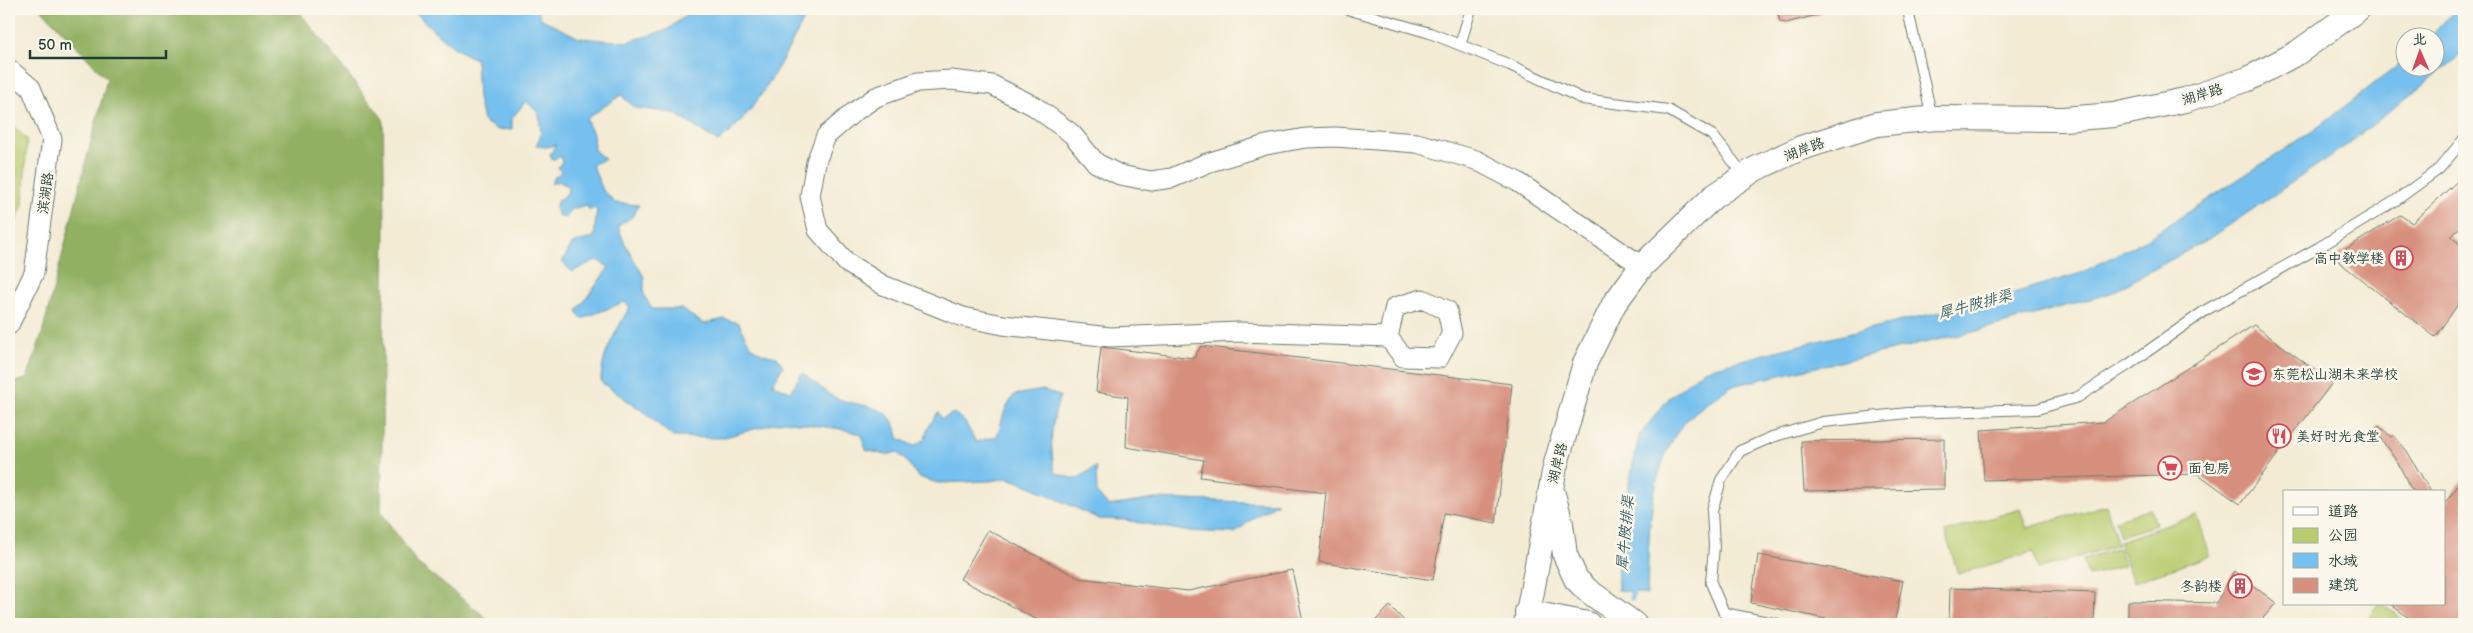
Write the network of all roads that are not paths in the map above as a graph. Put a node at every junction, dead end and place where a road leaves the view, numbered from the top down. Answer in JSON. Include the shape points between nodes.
{"nodes":[{"id":1,"x":1347,"y":9,"type":"edge"},
{"id":2,"x":1471,"y":9,"type":"edge"},
{"id":3,"x":2358,"y":9,"type":"edge"},
{"id":4,"x":1909,"y":15,"type":"dead end"},
{"id":5,"x":1460,"y":45,"type":"junction"},
{"id":6,"x":9,"y":69,"type":"edge"},
{"id":7,"x":1932,"y":118,"type":"junction"},
{"id":8,"x":2464,"y":139,"type":"edge"},
{"id":9,"x":1745,"y":176,"type":"junction"},
{"id":10,"x":1642,"y":266,"type":"junction"},
{"id":11,"x":9,"y":325,"type":"edge"},
{"id":12,"x":1388,"y":337,"type":"dead end"},
{"id":13,"x":1551,"y":486,"type":"junction"},
{"id":14,"x":1526,"y":618,"type":"edge"},
{"id":15,"x":1588,"y":624,"type":"edge"},
{"id":16,"x":1634,"y":624,"type":"edge"},
{"id":17,"x":1778,"y":624,"type":"edge"}],
"edges":[{"from":1,"to":5,"type":"lane","via":[[1430,32]]},
{"from":2,"to":5,"type":"lane"},
{"from":3,"to":7,"type":"street","name":"湖岸路","via":[[2297,52],[2248,79],[2185,100],[2114,115],[2063,119]]},
{"from":4,"to":7,"type":"lane"},
{"from":5,"to":9,"type":"lane","via":[[1584,99],[1668,110],[1712,135]]},
{"from":6,"to":11,"type":"street","name":"滨湖路","via":[[31,88],[52,138],[34,273]]},
{"from":7,"to":9,"type":"street","name":"湖岸路","via":[[1877,124],[1801,148]]},
{"from":8,"to":17,"type":"lane","via":[[2439,169],[2395,201],[2206,310],[2078,397],[2037,409],[1908,413],[1823,422],[1772,437],[1740,451],[1721,480],[1712,511],[1712,583],[1724,612]]},
{"from":9,"to":10,"type":"street","name":"湖岸路","via":[[1713,197]]},
{"from":10,"to":12,"type":"street","via":[[1518,182],[1476,160],[1418,143],[1306,138],[1266,145],[1172,178],[1151,181],[1120,175],[1096,163],[1072,134],[1034,106],[992,85],[951,80],[918,82],[876,97],[826,136],[816,162],[810,196],[818,230],[847,263],[883,285],[963,318],[1110,337],[1240,332]]},
{"from":10,"to":13,"type":"street","name":"湖岸路","via":[[1614,304],[1585,363]]},
{"from":13,"to":14,"type":"street","name":"湖岸路"},
{"from":13,"to":16,"type":"street","via":[[1565,555],[1576,579]]},
{"from":14,"to":15,"type":"street"}]}
